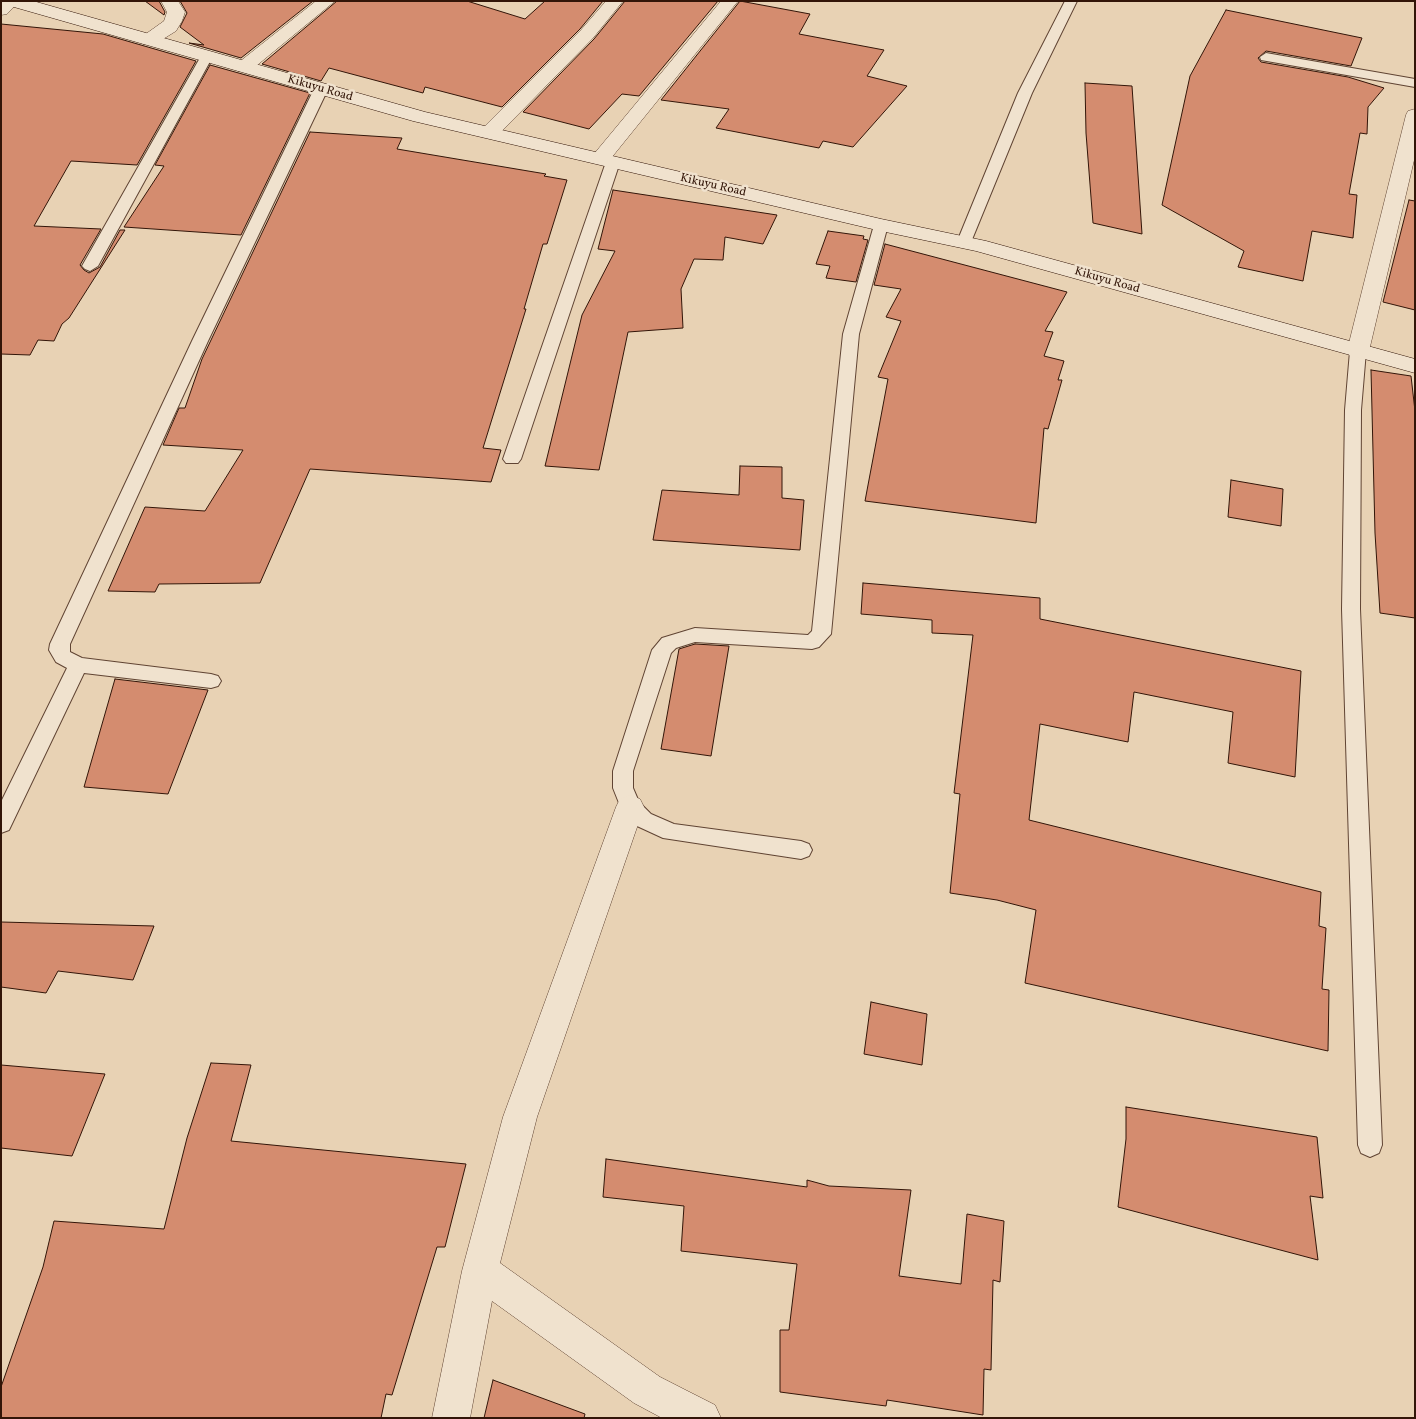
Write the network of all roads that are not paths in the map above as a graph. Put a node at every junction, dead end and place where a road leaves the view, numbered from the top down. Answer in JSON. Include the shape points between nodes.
{"nodes":[{"id":1,"x":12,"y":1,"type":"edge"},
{"id":2,"x":169,"y":1,"type":"edge"},
{"id":3,"x":327,"y":1,"type":"edge"},
{"id":4,"x":615,"y":1,"type":"edge"},
{"id":5,"x":730,"y":1,"type":"edge"},
{"id":6,"x":1071,"y":1,"type":"edge"},
{"id":7,"x":1,"y":10,"type":"edge"},
{"id":8,"x":149,"y":40,"type":"junction"},
{"id":9,"x":207,"y":56,"type":"junction"},
{"id":10,"x":1266,"y":57,"type":"dead end"},
{"id":11,"x":244,"y":67,"type":"junction"},
{"id":12,"x":1415,"y":83,"type":"edge"},
{"id":13,"x":320,"y":89,"type":"junction"},
{"id":14,"x":1415,"y":115,"type":"edge"},
{"id":15,"x":489,"y":133,"type":"junction"},
{"id":16,"x":607,"y":160,"type":"junction"},
{"id":17,"x":880,"y":225,"type":"junction"},
{"id":18,"x":964,"y":242,"type":"junction"},
{"id":19,"x":90,"y":266,"type":"dead end"},
{"id":20,"x":1358,"y":351,"type":"junction"},
{"id":21,"x":1415,"y":366,"type":"edge"},
{"id":22,"x":512,"y":460,"type":"dead end"},
{"id":23,"x":78,"y":665,"type":"junction"},
{"id":24,"x":211,"y":681,"type":"dead end"},
{"id":25,"x":630,"y":807,"type":"junction"},
{"id":26,"x":1,"y":824,"type":"edge"},
{"id":27,"x":801,"y":850,"type":"dead end"},
{"id":28,"x":1370,"y":1145,"type":"dead end"},
{"id":29,"x":480,"y":1271,"type":"junction"},
{"id":30,"x":451,"y":1418,"type":"edge"},
{"id":31,"x":702,"y":1418,"type":"edge"}],
"edges":[{"from":1,"to":7,"type":"street"},
{"from":1,"to":8,"type":"street","name":"Kikuyu Road"},
{"from":2,"to":8,"type":"street","via":[[176,12],[170,27]]},
{"from":3,"to":11,"type":"street"},
{"from":4,"to":15,"type":"street","via":[[588,34]]},
{"from":5,"to":16,"type":"street"},
{"from":6,"to":18,"type":"lane","via":[[1025,93]]},
{"from":8,"to":9,"type":"street","name":"Kikuyu Road"},
{"from":9,"to":11,"type":"street","name":"Kikuyu Road"},
{"from":9,"to":19,"type":"lane"},
{"from":10,"to":12,"type":"lane"},
{"from":11,"to":13,"type":"street","name":"Kikuyu Road"},
{"from":13,"to":15,"type":"street","name":"Kikuyu Road"},
{"from":13,"to":23,"type":"lane","via":[[60,644],[62,657]]},
{"from":14,"to":20,"type":"street"},
{"from":15,"to":16,"type":"street","name":"Kikuyu Road"},
{"from":16,"to":17,"type":"street","name":"Kikuyu Road"},
{"from":16,"to":22,"type":"lane"},
{"from":17,"to":18,"type":"street","name":"Kikuyu Road"},
{"from":17,"to":25,"type":"lane","via":[[851,334],[821,634],[812,642],[695,636],[669,643],[662,650],[623,772],[623,788]]},
{"from":18,"to":20,"type":"street","name":"Kikuyu Road"},
{"from":20,"to":21,"type":"street","name":"Kikuyu Road"},
{"from":20,"to":28,"type":"lane","via":[[1353,410],[1351,608]]},
{"from":23,"to":24,"type":"lane"},
{"from":23,"to":26,"type":"lane"},
{"from":25,"to":27,"type":"lane","via":[[644,820],[671,832]]},
{"from":25,"to":29,"type":"street","via":[[520,1117]]},
{"from":29,"to":30,"type":"street"},
{"from":29,"to":31,"type":"street","via":[[647,1390]]}]}
